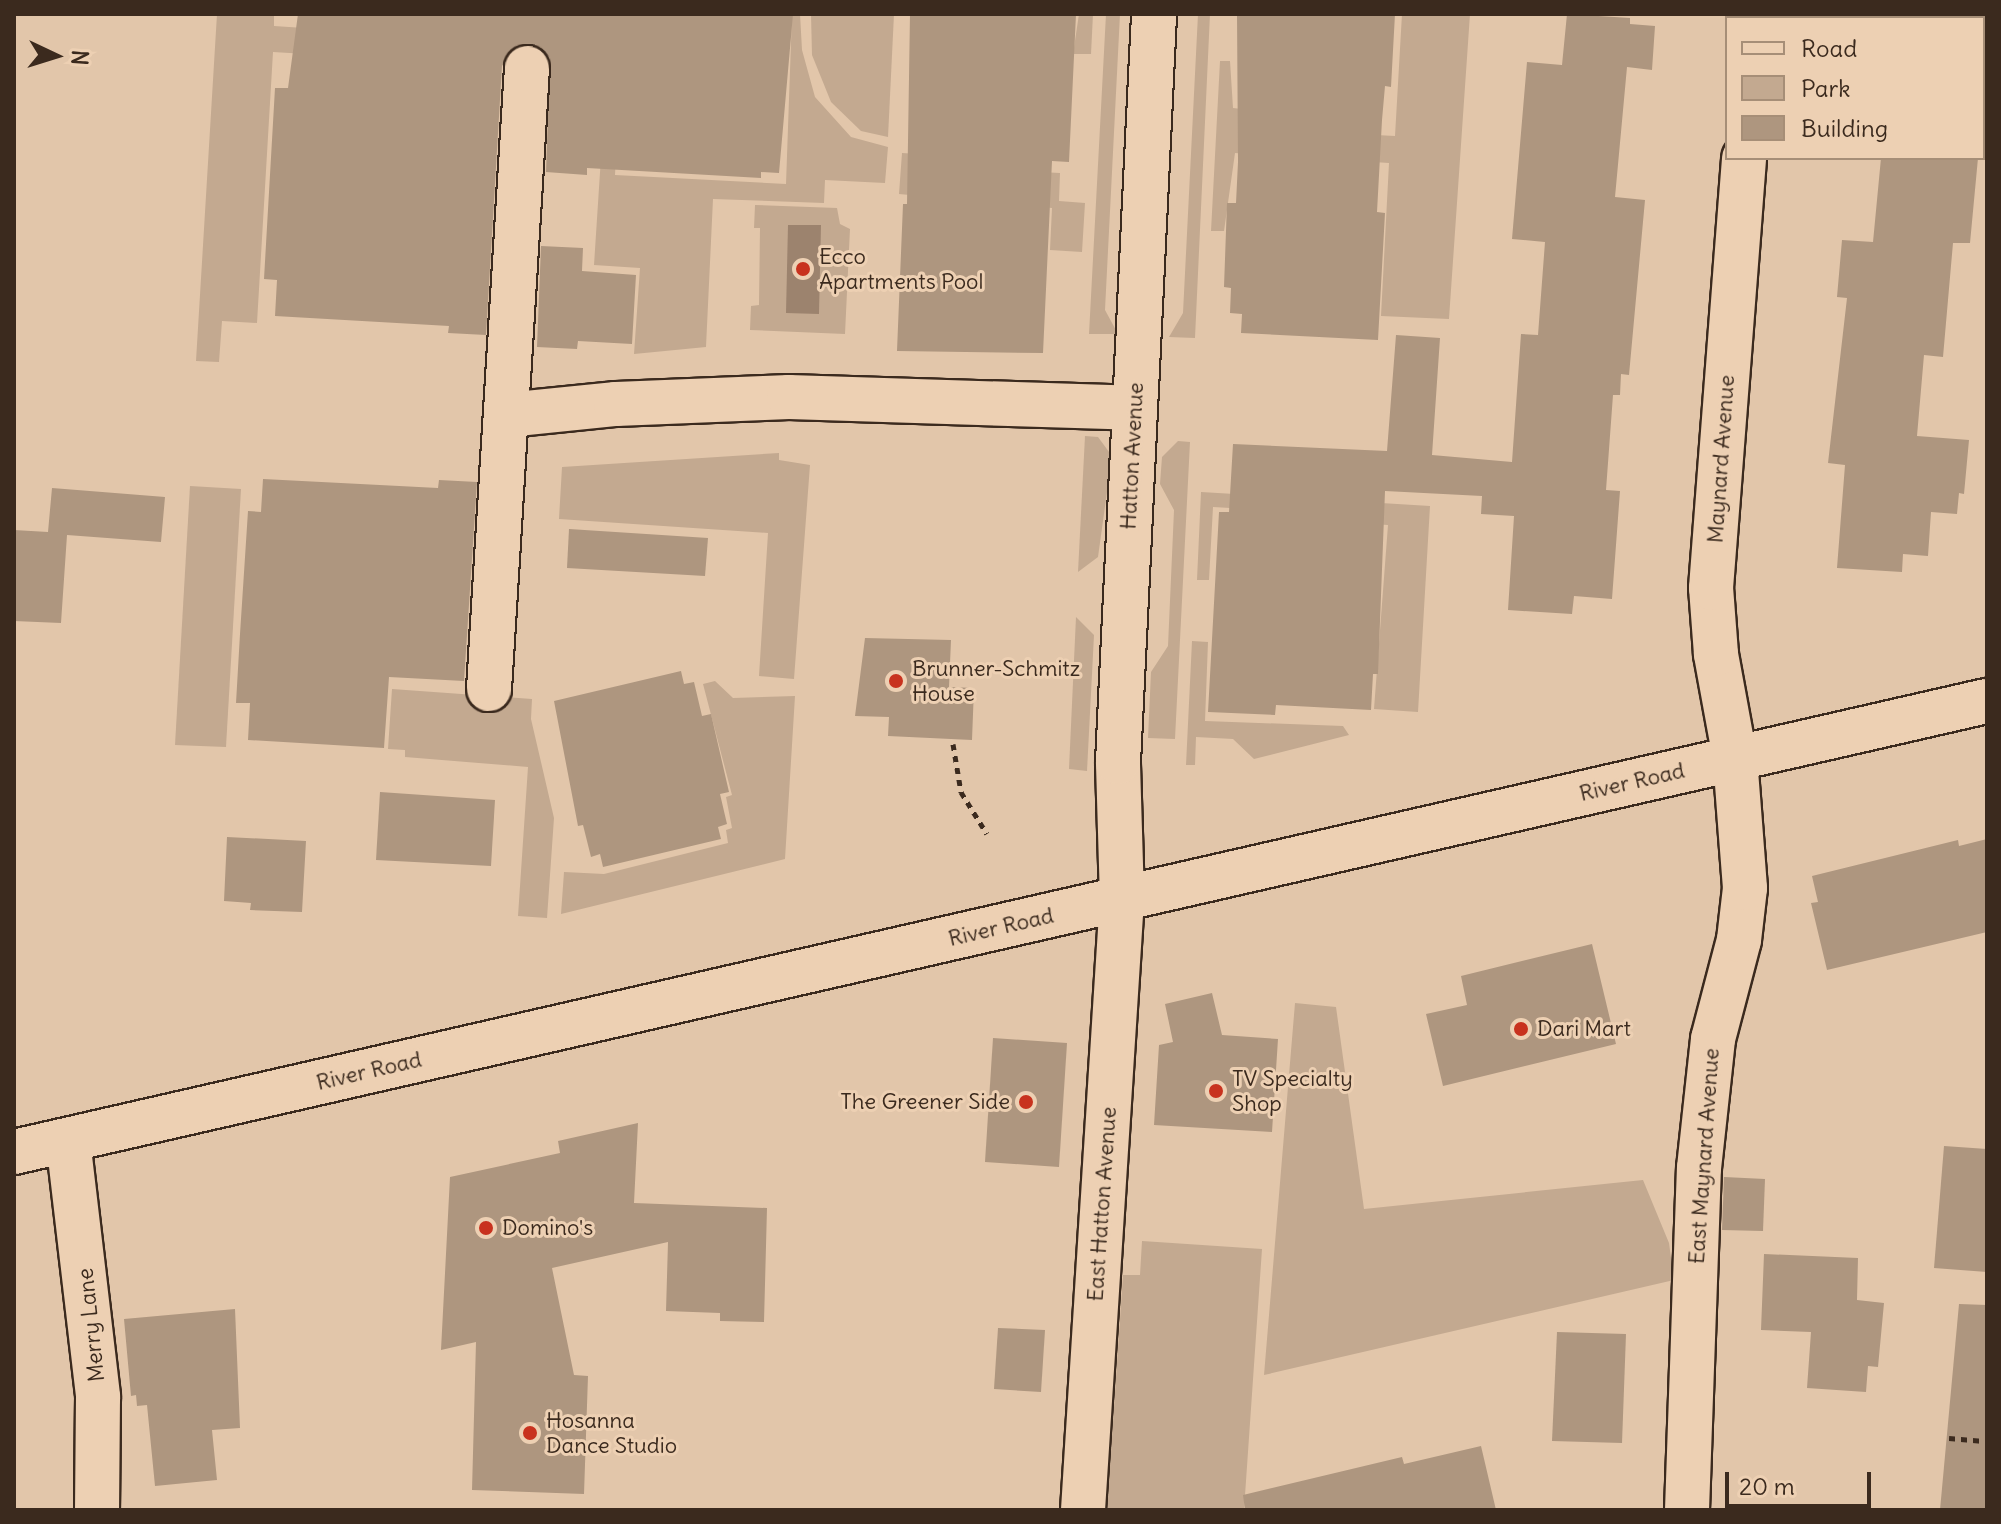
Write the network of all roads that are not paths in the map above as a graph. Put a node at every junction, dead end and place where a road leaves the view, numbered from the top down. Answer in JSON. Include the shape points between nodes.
{"nodes":[{"id":1,"x":1154,"y":14,"type":"edge"},
{"id":2,"x":527,"y":68,"type":"dead end"},
{"id":3,"x":1744,"y":160,"type":"edge"},
{"id":4,"x":1134,"y":408,"type":"junction"},
{"id":5,"x":507,"y":415,"type":"junction"},
{"id":6,"x":489,"y":689,"type":"dead end"},
{"id":7,"x":1987,"y":701,"type":"edge"},
{"id":8,"x":1735,"y":758,"type":"junction"},
{"id":9,"x":1122,"y":899,"type":"junction"},
{"id":10,"x":68,"y":1140,"type":"junction"},
{"id":11,"x":14,"y":1152,"type":"edge"},
{"id":12,"x":97,"y":1510,"type":"edge"},
{"id":13,"x":1083,"y":1510,"type":"edge"},
{"id":14,"x":1687,"y":1510,"type":"edge"}],
"edges":[{"from":1,"to":4,"type":"street","name":"Hatton Avenue"},
{"from":2,"to":5,"type":"street"},
{"from":3,"to":8,"type":"street","name":"Maynard Avenue","via":[[1711,588],[1716,654]]},
{"from":4,"to":5,"type":"street","via":[[789,397]]},
{"from":4,"to":9,"type":"street","name":"Hatton Avenue","via":[[1118,762]]},
{"from":5,"to":6,"type":"street"},
{"from":7,"to":8,"type":"street","name":"River Road"},
{"from":8,"to":9,"type":"street","name":"River Road"},
{"from":8,"to":14,"type":"street","name":"East Maynard Avenue","via":[[1745,888],[1739,940],[1713,1039],[1699,1168]]},
{"from":9,"to":10,"type":"street","name":"River Road"},
{"from":9,"to":13,"type":"street","name":"East Hatton Avenue"},
{"from":10,"to":11,"type":"street","name":"River Road"},
{"from":10,"to":12,"type":"street","name":"Merry Lane","via":[[98,1397]]}]}
